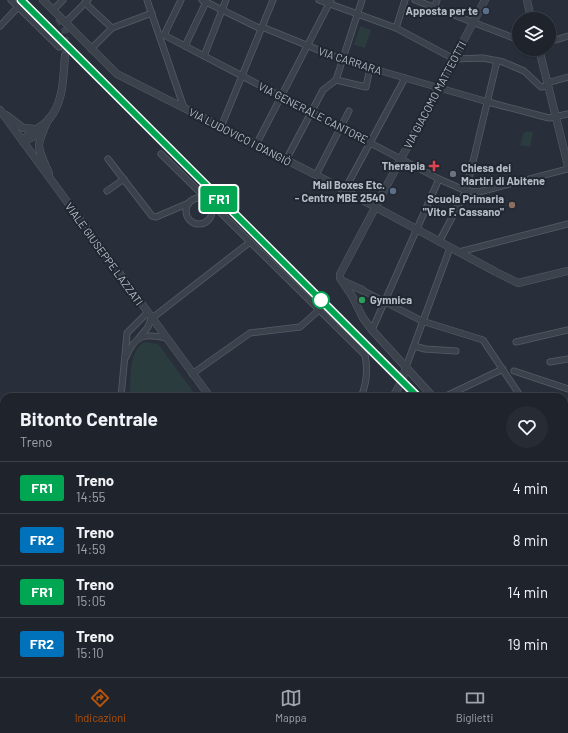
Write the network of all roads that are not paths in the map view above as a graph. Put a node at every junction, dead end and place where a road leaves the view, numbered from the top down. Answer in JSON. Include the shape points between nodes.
{"nodes":[{"id":1,"x":11,"y":0,"type":"edge"},
{"id":2,"x":43,"y":0,"type":"edge"},
{"id":3,"x":63,"y":0,"type":"edge"},
{"id":4,"x":147,"y":0,"type":"edge"},
{"id":5,"x":181,"y":0,"type":"edge"},
{"id":6,"x":226,"y":0,"type":"edge"},
{"id":7,"x":273,"y":0,"type":"edge"},
{"id":8,"x":319,"y":0,"type":"edge"},
{"id":9,"x":362,"y":0,"type":"edge"},
{"id":10,"x":405,"y":0,"type":"edge"},
{"id":11,"x":414,"y":0,"type":"edge"},
{"id":12,"x":437,"y":0,"type":"edge"},
{"id":13,"x":485,"y":0,"type":"edge"},
{"id":14,"x":527,"y":0,"type":"edge"},
{"id":15,"x":86,"y":1,"type":"edge"},
{"id":16,"x":204,"y":1,"type":"edge"},
{"id":17,"x":330,"y":2,"type":"edge"},
{"id":18,"x":18,"y":7,"type":"junction"},
{"id":19,"x":434,"y":8,"type":"junction"},
{"id":20,"x":53,"y":10,"type":"junction"},
{"id":21,"x":222,"y":10,"type":"junction"},
{"id":22,"x":530,"y":12,"type":"edge"},
{"id":23,"x":152,"y":13,"type":"junction"},
{"id":24,"x":357,"y":15,"type":"junction"},
{"id":25,"x":65,"y":23,"type":"junction"},
{"id":26,"x":474,"y":23,"type":"junction"},
{"id":27,"x":0,"y":26,"type":"edge"},
{"id":28,"x":112,"y":28,"type":"junction"},
{"id":29,"x":262,"y":28,"type":"junction"},
{"id":30,"x":396,"y":28,"type":"junction"},
{"id":31,"x":162,"y":36,"type":"junction"},
{"id":32,"x":568,"y":36,"type":"edge"},
{"id":33,"x":512,"y":37,"type":"edge"},
{"id":34,"x":556,"y":40,"type":"edge"},
{"id":35,"x":185,"y":46,"type":"junction"},
{"id":36,"x":59,"y":47,"type":"dead end"},
{"id":37,"x":308,"y":48,"type":"junction"},
{"id":38,"x":91,"y":49,"type":"junction"},
{"id":39,"x":64,"y":56,"type":"tunnel mouth"},
{"id":40,"x":204,"y":56,"type":"junction"},
{"id":41,"x":541,"y":56,"type":"edge"},
{"id":42,"x":454,"y":59,"type":"junction"},
{"id":43,"x":343,"y":60,"type":"junction"},
{"id":44,"x":497,"y":61,"type":"junction"},
{"id":45,"x":370,"y":68,"type":"junction"},
{"id":46,"x":242,"y":76,"type":"junction"},
{"id":47,"x":568,"y":77,"type":"edge"},
{"id":48,"x":405,"y":78,"type":"junction"},
{"id":49,"x":336,"y":80,"type":"junction"},
{"id":50,"x":548,"y":84,"type":"junction"},
{"id":51,"x":440,"y":88,"type":"junction"},
{"id":52,"x":282,"y":96,"type":"junction"},
{"id":53,"x":488,"y":102,"type":"junction"},
{"id":54,"x":184,"y":108,"type":"junction"},
{"id":55,"x":0,"y":111,"type":"edge"},
{"id":56,"x":311,"y":112,"type":"junction"},
{"id":57,"x":349,"y":112,"type":"dead end"},
{"id":58,"x":568,"y":114,"type":"edge"},
{"id":59,"x":556,"y":118,"type":"junction"},
{"id":60,"x":48,"y":120,"type":"junction"},
{"id":61,"x":221,"y":127,"type":"junction"},
{"id":62,"x":341,"y":127,"type":"junction"},
{"id":63,"x":36,"y":129,"type":"junction"},
{"id":64,"x":23,"y":142,"type":"junction"},
{"id":65,"x":370,"y":142,"type":"junction"},
{"id":66,"x":256,"y":145,"type":"junction"},
{"id":67,"x":161,"y":154,"type":"dead end"},
{"id":68,"x":108,"y":159,"type":"dead end"},
{"id":69,"x":402,"y":159,"type":"junction"},
{"id":70,"x":286,"y":160,"type":"junction"},
{"id":71,"x":568,"y":166,"type":"edge"},
{"id":72,"x":568,"y":169,"type":"edge"},
{"id":73,"x":316,"y":175,"type":"junction"},
{"id":74,"x":439,"y":178,"type":"junction"},
{"id":75,"x":124,"y":179,"type":"junction"},
{"id":76,"x":55,"y":188,"type":"junction"},
{"id":77,"x":344,"y":191,"type":"junction"},
{"id":78,"x":466,"y":191,"type":"junction"},
{"id":79,"x":107,"y":192,"type":"dead end"},
{"id":80,"x":208,"y":201,"type":"junction"},
{"id":81,"x":189,"y":203,"type":"junction"},
{"id":82,"x":375,"y":208,"type":"junction"},
{"id":83,"x":568,"y":224,"type":"edge"},
{"id":84,"x":416,"y":230,"type":"junction"},
{"id":85,"x":250,"y":242,"type":"junction"},
{"id":86,"x":439,"y":242,"type":"junction"},
{"id":87,"x":450,"y":248,"type":"junction"},
{"id":88,"x":459,"y":252,"type":"junction"},
{"id":89,"x":568,"y":271,"type":"edge"},
{"id":90,"x":341,"y":277,"type":"junction"},
{"id":91,"x":362,"y":290,"type":"junction"},
{"id":92,"x":352,"y":296,"type":"junction"},
{"id":93,"x":384,"y":302,"type":"junction"},
{"id":94,"x":319,"y":310,"type":"junction"},
{"id":95,"x":149,"y":316,"type":"junction"},
{"id":96,"x":422,"y":321,"type":"junction"},
{"id":97,"x":372,"y":330,"type":"junction"},
{"id":98,"x":568,"y":330,"type":"edge"},
{"id":99,"x":138,"y":338,"type":"junction"},
{"id":100,"x":166,"y":338,"type":"junction"},
{"id":101,"x":516,"y":342,"type":"dead end"},
{"id":102,"x":414,"y":346,"type":"junction"},
{"id":103,"x":456,"y":351,"type":"dead end"},
{"id":104,"x":568,"y":358,"type":"edge"},
{"id":105,"x":125,"y":359,"type":"junction"},
{"id":106,"x":550,"y":362,"type":"dead end"},
{"id":107,"x":406,"y":367,"type":"junction"},
{"id":108,"x":502,"y":369,"type":"junction"},
{"id":109,"x":514,"y":371,"type":"dead end"},
{"id":110,"x":192,"y":374,"type":"junction"},
{"id":111,"x":568,"y":389,"type":"edge"},
{"id":112,"x":121,"y":393,"type":"edge"},
{"id":113,"x":207,"y":393,"type":"edge"},
{"id":114,"x":363,"y":393,"type":"edge"},
{"id":115,"x":395,"y":393,"type":"edge"},
{"id":116,"x":429,"y":393,"type":"edge"},
{"id":117,"x":452,"y":393,"type":"edge"},
{"id":118,"x":518,"y":393,"type":"edge"}],
"edges":[{"from":1,"to":18,"type":"street"},
{"from":2,"to":20,"type":"street"},
{"from":3,"to":20,"type":"street"},
{"from":4,"to":23,"type":"street","name":"VIA LUDOVICO I D'ANGIÒ"},
{"from":5,"to":31,"type":"street"},
{"from":6,"to":21,"type":"street"},
{"from":7,"to":29,"type":"street"},
{"from":8,"to":17,"type":"street"},
{"from":9,"to":24,"type":"street"},
{"from":10,"to":30,"type":"street"},
{"from":11,"to":19,"type":"street"},
{"from":12,"to":19,"type":"street"},
{"from":13,"to":26,"type":"street","name":"VIA GIACOMO MATTEOTTI"},
{"from":14,"to":22,"type":"street"},
{"from":15,"to":25,"type":"street"},
{"from":15,"to":28,"type":"street"},
{"from":16,"to":21,"type":"street","name":"VIA CARRARA"},
{"from":16,"to":35,"type":"street"},
{"from":17,"to":24,"type":"street"},
{"from":17,"to":37,"type":"street"},
{"from":18,"to":27,"type":"street"},
{"from":18,"to":36,"type":"street"},
{"from":19,"to":26,"type":"street"},
{"from":20,"to":25,"type":"street"},
{"from":21,"to":29,"type":"street","name":"VIA CARRARA"},
{"from":21,"to":40,"type":"street"},
{"from":23,"to":28,"type":"street"},
{"from":23,"to":31,"type":"street","name":"VIA LUDOVICO I D'ANGIÒ"},
{"from":24,"to":30,"type":"street"},
{"from":24,"to":43,"type":"street"},
{"from":25,"to":38,"type":"street"},
{"from":26,"to":33,"type":"street"},
{"from":26,"to":42,"type":"street","name":"VIA GIACOMO MATTEOTTI"},
{"from":28,"to":38,"type":"street"},
{"from":29,"to":37,"type":"street","name":"VIA CARRARA"},
{"from":29,"to":46,"type":"street"},
{"from":30,"to":42,"type":"street"},
{"from":31,"to":35,"type":"street","name":"VIA GENERALE CANTORE"},
{"from":31,"to":54,"type":"street","name":"VIA LUDOVICO I D'ANGIÒ"},
{"from":32,"to":34,"type":"street"},
{"from":35,"to":40,"type":"street","name":"VIA GENERALE CANTORE"},
{"from":37,"to":43,"type":"street","name":"VIA CARRARA"},
{"from":37,"to":52,"type":"street"},
{"from":38,"to":54,"type":"street","via":[[117,74]]},
{"from":39,"to":60,"type":"street","via":[[60,100]]},
{"from":40,"to":46,"type":"street","name":"VIA GENERALE CANTORE"},
{"from":41,"to":50,"type":"street"},
{"from":42,"to":44,"type":"street","via":[[483,58]]},
{"from":42,"to":51,"type":"street","name":"VIA GIACOMO MATTEOTTI"},
{"from":43,"to":45,"type":"street","name":"VIA CARRARA"},
{"from":43,"to":49,"type":"street"},
{"from":44,"to":50,"type":"street","via":[[524,71],[541,87]]},
{"from":44,"to":53,"type":"street"},
{"from":45,"to":48,"type":"street","name":"VIA CARRARA"},
{"from":45,"to":49,"type":"street","via":[[366,87]]},
{"from":46,"to":52,"type":"street","name":"VIA GENERALE CANTORE"},
{"from":46,"to":61,"type":"street"},
{"from":47,"to":50,"type":"street"},
{"from":48,"to":51,"type":"street","name":"VIA CARRARA"},
{"from":48,"to":65,"type":"street"},
{"from":49,"to":56,"type":"street","via":[[322,90]]},
{"from":50,"to":59,"type":"street"},
{"from":51,"to":53,"type":"street","name":"VIA CARRARA"},
{"from":51,"to":69,"type":"street","name":"VIA GIACOMO MATTEOTTI"},
{"from":52,"to":56,"type":"street","name":"VIA GENERALE CANTORE"},
{"from":52,"to":66,"type":"street"},
{"from":53,"to":59,"type":"street","name":"VIA CARRARA","via":[[547,118]]},
{"from":53,"to":78,"type":"street"},
{"from":54,"to":61,"type":"street","name":"VIA LUDOVICO I D'ANGIÒ"},
{"from":55,"to":63,"type":"street","via":[[23,128]]},
{"from":55,"to":64,"type":"street","name":"VIALE GIUSEPPE LAZZATI"},
{"from":56,"to":62,"type":"street","name":"VIA GENERALE CANTORE"},
{"from":56,"to":70,"type":"street"},
{"from":57,"to":62,"type":"street"},
{"from":58,"to":59,"type":"street"},
{"from":59,"to":71,"type":"street"},
{"from":60,"to":63,"type":"street"},
{"from":60,"to":64,"type":"street","via":[[39,132]]},
{"from":60,"to":76,"type":"street","via":[[40,136],[38,149]]},
{"from":61,"to":66,"type":"street","name":"VIA LUDOVICO I D'ANGIÒ"},
{"from":62,"to":65,"type":"street","name":"VIA GENERALE CANTORE"},
{"from":62,"to":73,"type":"street"},
{"from":63,"to":64,"type":"street","via":[[26,135]]},
{"from":64,"to":76,"type":"street","name":"VIALE GIUSEPPE LAZZATI"},
{"from":65,"to":69,"type":"street","name":"VIA GENERALE CANTORE"},
{"from":65,"to":77,"type":"street"},
{"from":66,"to":70,"type":"street","name":"VIA LUDOVICO I D'ANGIÒ"},
{"from":67,"to":80,"type":"street"},
{"from":68,"to":75,"type":"street"},
{"from":69,"to":74,"type":"street","name":"VIA GENERALE CANTORE"},
{"from":69,"to":82,"type":"street","name":"VIA GIACOMO MATTEOTTI"},
{"from":70,"to":73,"type":"street","name":"VIA LUDOVICO I D'ANGIÒ"},
{"from":72,"to":78,"type":"street","via":[[493,189]]},
{"from":73,"to":77,"type":"street","name":"VIA LUDOVICO I D'ANGIÒ"},
{"from":74,"to":78,"type":"street","name":"VIA GENERALE CANTORE"},
{"from":74,"to":84,"type":"street"},
{"from":75,"to":79,"type":"street"},
{"from":75,"to":81,"type":"street","via":[[152,216],[156,217]]},
{"from":76,"to":95,"type":"street","name":"VIALE GIUSEPPE LAZZATI"},
{"from":77,"to":82,"type":"street","name":"VIA LUDOVICO I D'ANGIÒ"},
{"from":78,"to":86,"type":"street"},
{"from":80,"to":81,"type":"street","via":[[200,198]]},
{"from":80,"to":81,"type":"street","via":[[212,209],[210,218],[208,222],[199,224],[188,219],[186,211]]},
{"from":80,"to":85,"type":"street"},
{"from":82,"to":84,"type":"street","name":"VIA LUDOVICO I D'ANGIÒ"},
{"from":82,"to":90,"type":"street","name":"VIA GIACOMO MATTEOTTI"},
{"from":83,"to":88,"type":"street"},
{"from":84,"to":86,"type":"street","name":"VIA LUDOVICO I D'ANGIÒ"},
{"from":84,"to":93,"type":"street"},
{"from":85,"to":94,"type":"street"},
{"from":85,"to":95,"type":"street"},
{"from":86,"to":87,"type":"street","name":"VIA LUDOVICO I D'ANGIÒ"},
{"from":87,"to":88,"type":"street","name":"VIA LUDOVICO I D'ANGIÒ"},
{"from":87,"to":96,"type":"street"},
{"from":88,"to":89,"type":"street","name":"VIA LUDOVICO I D'ANGIÒ","via":[[518,283]]},
{"from":90,"to":91,"type":"street"},
{"from":90,"to":92,"type":"street"},
{"from":91,"to":92,"type":"street"},
{"from":91,"to":93,"type":"street"},
{"from":92,"to":97,"type":"street"},
{"from":93,"to":96,"type":"street"},
{"from":93,"to":97,"type":"street"},
{"from":94,"to":110,"type":"street","via":[[300,327],[250,333]]},
{"from":94,"to":114,"type":"street","via":[[365,355],[368,369]]},
{"from":95,"to":99,"type":"street","via":[[148,327]]},
{"from":95,"to":100,"type":"street","name":"VIALE GIUSEPPE LAZZATI"},
{"from":95,"to":105,"type":"street","via":[[127,333]]},
{"from":96,"to":102,"type":"street"},
{"from":96,"to":108,"type":"street","via":[[483,340]]},
{"from":97,"to":107,"type":"street"},
{"from":98,"to":101,"type":"street"},
{"from":99,"to":100,"type":"street"},
{"from":99,"to":105,"type":"street"},
{"from":100,"to":110,"type":"street","name":"VIALE GIUSEPPE LAZZATI"},
{"from":102,"to":103,"type":"street"},
{"from":102,"to":107,"type":"street"},
{"from":104,"to":106,"type":"street"},
{"from":105,"to":112,"type":"street"},
{"from":107,"to":115,"type":"street"},
{"from":107,"to":116,"type":"street"},
{"from":108,"to":117,"type":"street"},
{"from":108,"to":118,"type":"street"},
{"from":109,"to":111,"type":"street"},
{"from":110,"to":113,"type":"street","name":"VIALE GIUSEPPE LAZZATI"}]}
